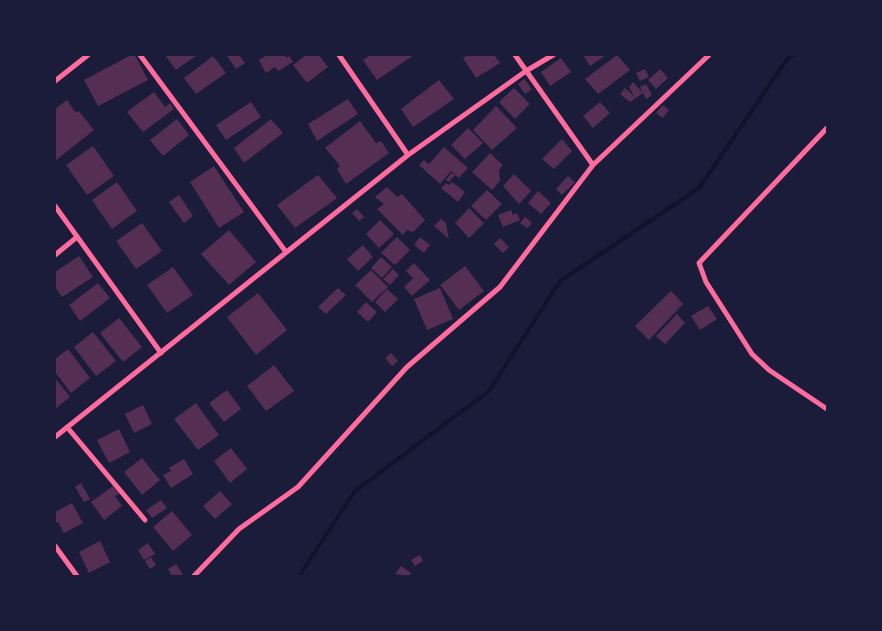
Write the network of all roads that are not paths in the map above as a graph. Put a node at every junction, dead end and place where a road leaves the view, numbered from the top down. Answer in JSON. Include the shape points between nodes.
{"nodes":[{"id":1,"x":88,"y":55,"type":"edge"},
{"id":2,"x":140,"y":55,"type":"edge"},
{"id":3,"x":339,"y":55,"type":"edge"},
{"id":4,"x":515,"y":55,"type":"edge"},
{"id":5,"x":553,"y":55,"type":"edge"},
{"id":6,"x":709,"y":55,"type":"edge"},
{"id":7,"x":526,"y":71,"type":"junction"},
{"id":8,"x":55,"y":81,"type":"edge"},
{"id":9,"x":827,"y":128,"type":"edge"},
{"id":10,"x":408,"y":155,"type":"junction"},
{"id":11,"x":593,"y":165,"type":"junction"},
{"id":12,"x":55,"y":206,"type":"edge"},
{"id":13,"x":77,"y":237,"type":"junction"},
{"id":14,"x":286,"y":252,"type":"junction"},
{"id":15,"x":55,"y":255,"type":"edge"},
{"id":16,"x":161,"y":353,"type":"junction"},
{"id":17,"x":827,"y":408,"type":"edge"},
{"id":18,"x":67,"y":427,"type":"junction"},
{"id":19,"x":55,"y":436,"type":"edge"},
{"id":20,"x":145,"y":520,"type":"dead end"},
{"id":21,"x":55,"y":546,"type":"edge"},
{"id":22,"x":77,"y":576,"type":"edge"},
{"id":23,"x":194,"y":576,"type":"edge"}],
"edges":[{"from":1,"to":8,"type":"street"},
{"from":2,"to":14,"type":"street"},
{"from":3,"to":10,"type":"street"},
{"from":4,"to":7,"type":"street"},
{"from":5,"to":7,"type":"street"},
{"from":6,"to":11,"type":"street"},
{"from":7,"to":10,"type":"street"},
{"from":7,"to":11,"type":"street"},
{"from":9,"to":17,"type":"street","via":[[699,263],[706,282],[752,354],[769,370]]},
{"from":10,"to":14,"type":"street"},
{"from":11,"to":23,"type":"street","via":[[500,287],[407,367],[298,487],[239,529]]},
{"from":12,"to":13,"type":"street"},
{"from":13,"to":15,"type":"street"},
{"from":13,"to":16,"type":"street"},
{"from":14,"to":16,"type":"street"},
{"from":16,"to":18,"type":"street"},
{"from":18,"to":19,"type":"street"},
{"from":18,"to":20,"type":"street"},
{"from":21,"to":22,"type":"street"}]}
